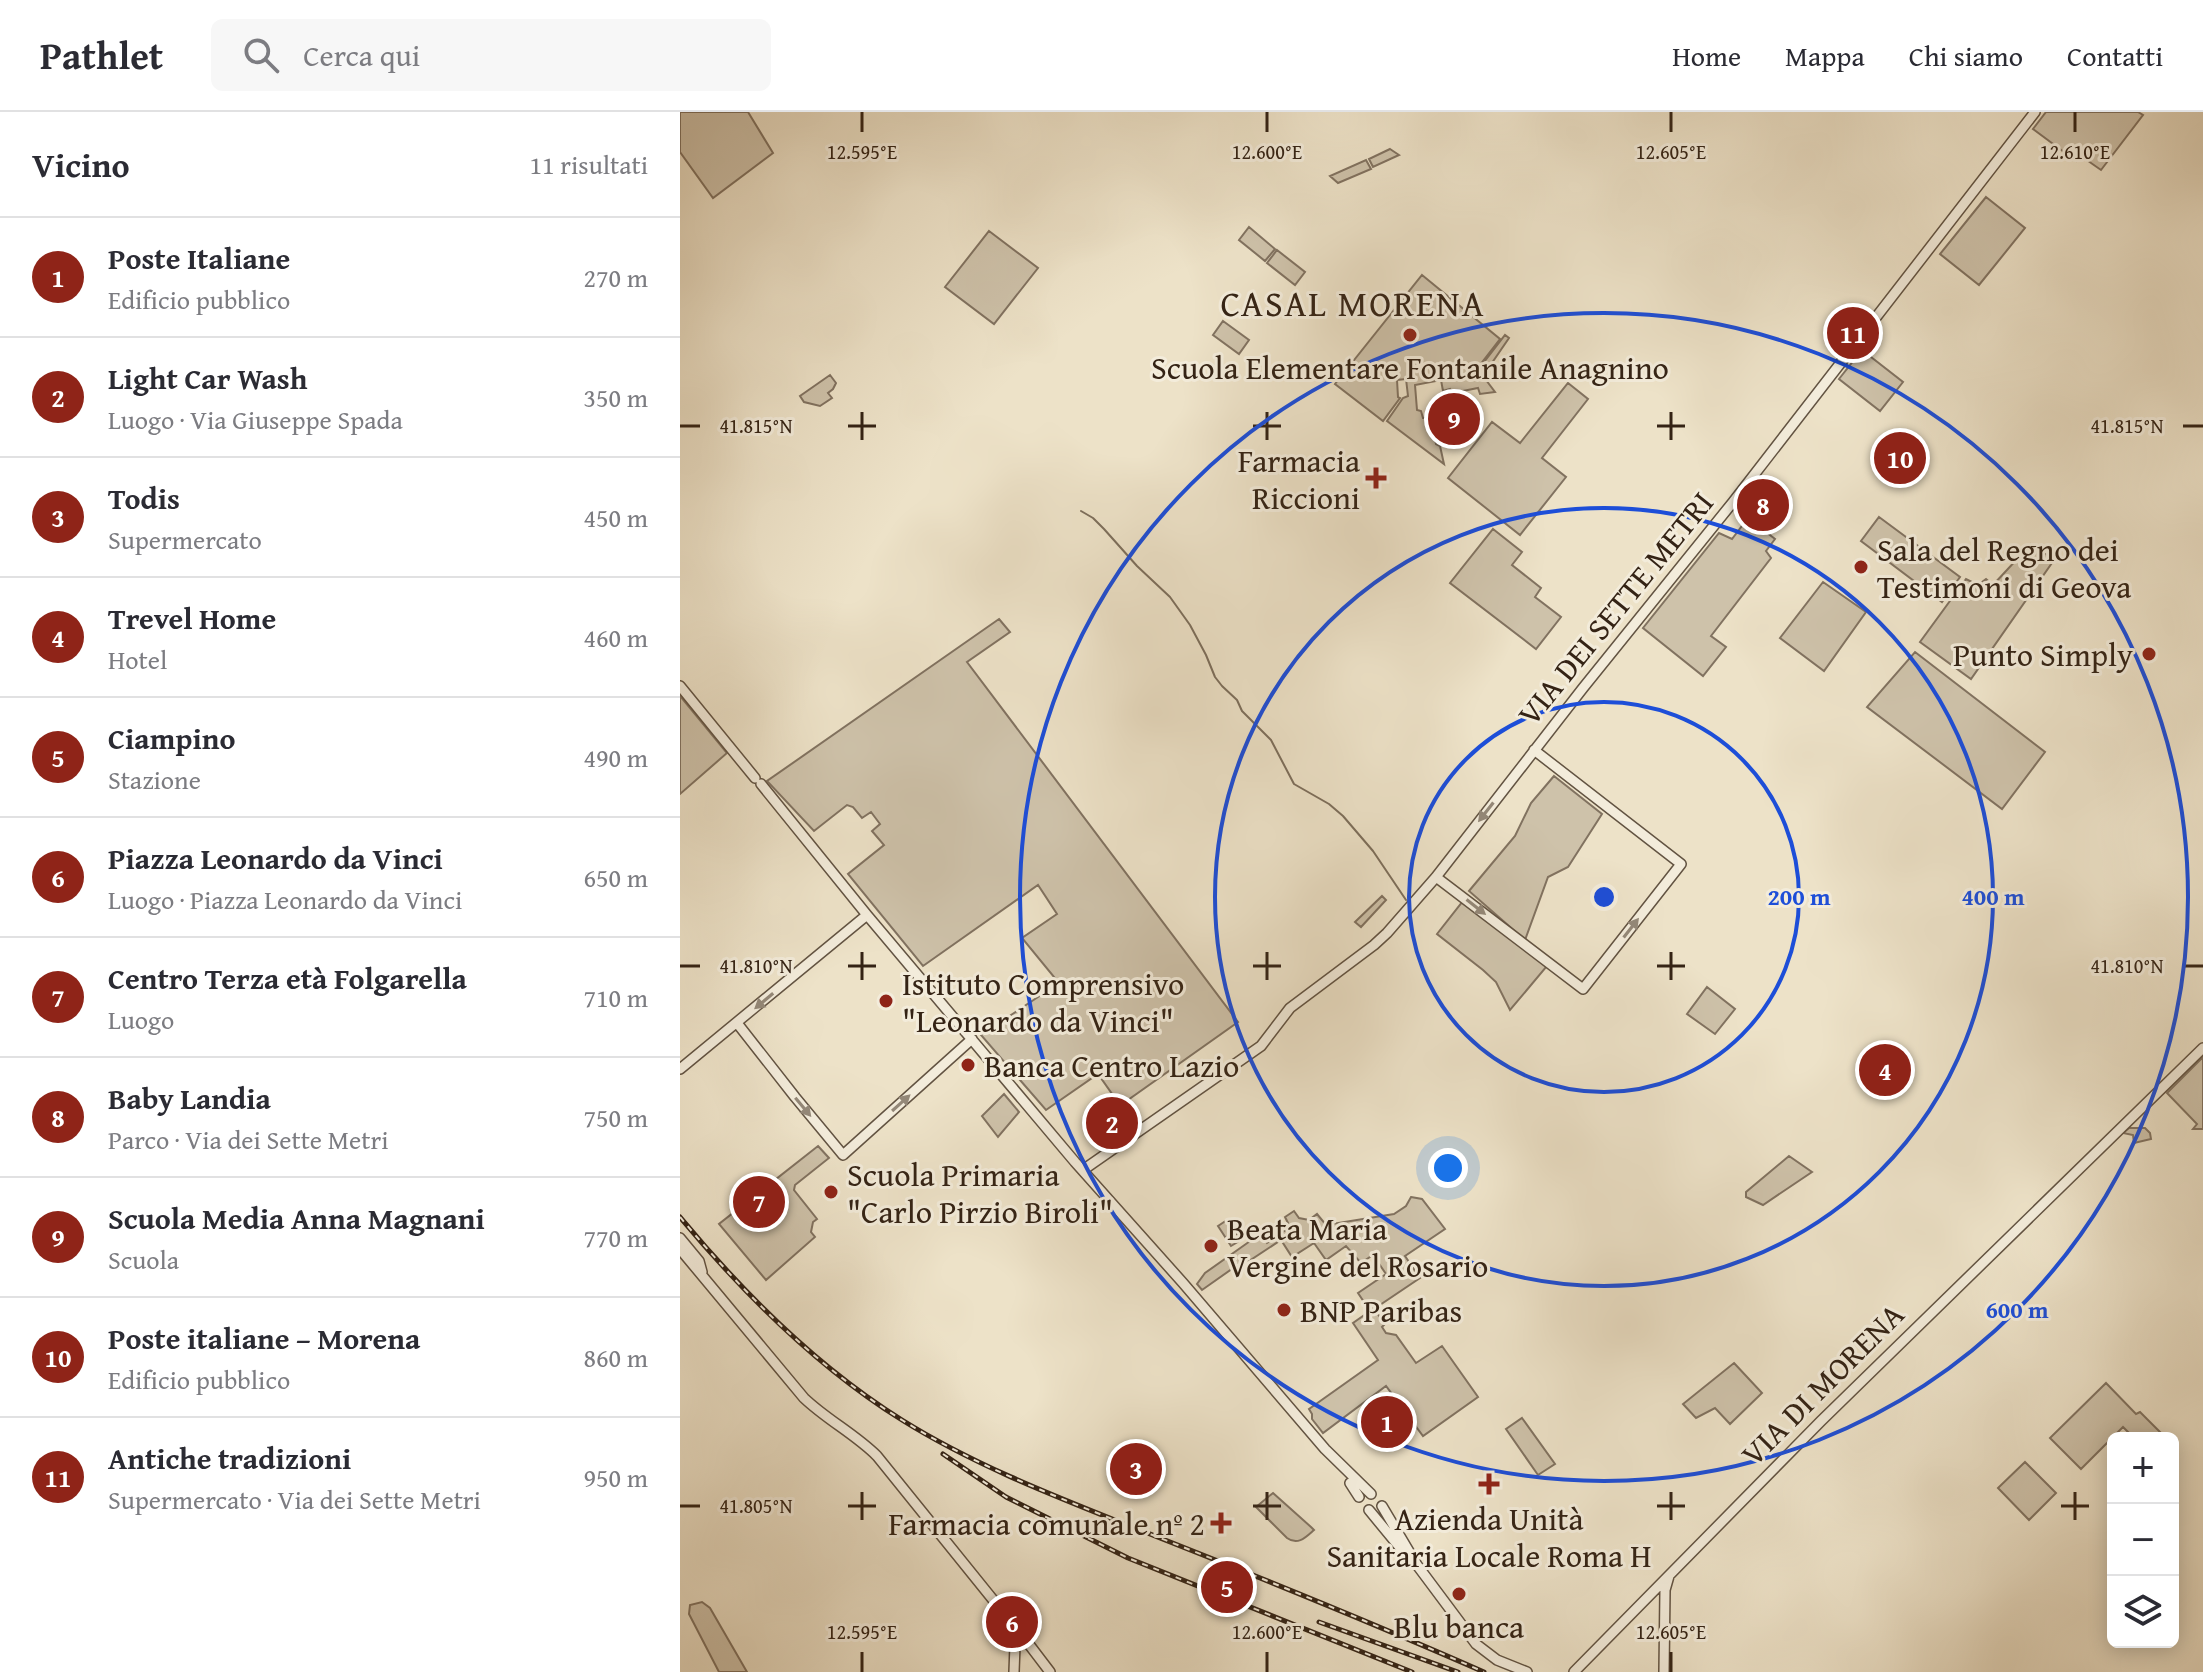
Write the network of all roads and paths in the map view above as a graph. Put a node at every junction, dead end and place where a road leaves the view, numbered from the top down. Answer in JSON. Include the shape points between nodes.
{"nodes":[{"id":1,"x":2035,"y":112,"type":"edge"},
{"id":2,"x":680,"y":686,"type":"edge"},
{"id":3,"x":1534,"y":750,"type":"junction"},
{"id":4,"x":1436,"y":877,"type":"junction"},
{"id":5,"x":867,"y":915,"type":"junction"},
{"id":6,"x":737,"y":1023,"type":"junction"},
{"id":7,"x":972,"y":1039,"type":"junction"},
{"id":8,"x":2203,"y":1048,"type":"edge"},
{"id":9,"x":680,"y":1069,"type":"edge"},
{"id":10,"x":1083,"y":1170,"type":"junction"},
{"id":11,"x":680,"y":1238,"type":"edge"},
{"id":12,"x":680,"y":1249,"type":"edge"},
{"id":13,"x":702,"y":1275,"type":"junction"},
{"id":14,"x":1325,"y":1449,"type":"junction"},
{"id":15,"x":1371,"y":1494,"type":"junction"},
{"id":16,"x":1359,"y":1497,"type":"junction"},
{"id":17,"x":1382,"y":1506,"type":"junction"},
{"id":18,"x":1369,"y":1510,"type":"junction"},
{"id":19,"x":1417,"y":1565,"type":"junction"},
{"id":20,"x":1670,"y":1574,"type":"junction"},
{"id":21,"x":1647,"y":1598,"type":"junction"},
{"id":22,"x":1666,"y":1607,"type":"junction"},
{"id":23,"x":1013,"y":1630,"type":"junction"},
{"id":24,"x":1590,"y":1656,"type":"junction"},
{"id":25,"x":1014,"y":1672,"type":"edge"},
{"id":26,"x":1050,"y":1672,"type":"edge"},
{"id":27,"x":1527,"y":1672,"type":"edge"},
{"id":28,"x":1574,"y":1672,"type":"edge"},
{"id":29,"x":1584,"y":1672,"type":"edge"},
{"id":30,"x":1664,"y":1672,"type":"edge"}],
"edges":[{"from":1,"to":3,"type":"street","name":"VIA DEI SETTE METRI"},
{"from":2,"to":5,"type":"street"},
{"from":3,"to":4,"type":"street","name":"VIA DEI SETTE METRI","one_way":true},
{"from":4,"to":3,"type":"street","one_way":true,"via":[[1583,989],[1681,864]]},
{"from":4,"to":10,"type":"street","name":"VIA DEI SETTE METRI","via":[[1379,941],[1290,1008],[1261,1046]]},
{"from":5,"to":6,"type":"street","one_way":true},
{"from":5,"to":7,"type":"street"},
{"from":6,"to":7,"type":"street","one_way":true,"via":[[843,1155]]},
{"from":6,"to":9,"type":"street"},
{"from":7,"to":10,"type":"street"},
{"from":8,"to":20,"type":"street","name":"VIA DI MORENA"},
{"from":10,"to":14,"type":"street"},
{"from":11,"to":13,"type":"street","via":[[699,1261]]},
{"from":12,"to":13,"type":"street"},
{"from":13,"to":23,"type":"street","via":[[804,1398],[877,1456]]},
{"from":14,"to":15,"type":"street"},
{"from":14,"to":16,"type":"street"},
{"from":15,"to":16,"type":"street"},
{"from":15,"to":17,"type":"street","via":[[1381,1498]]},
{"from":16,"to":18,"type":"street","via":[[1360,1506]]},
{"from":17,"to":18,"type":"street"},
{"from":17,"to":19,"type":"street"},
{"from":18,"to":19,"type":"street"},
{"from":19,"to":27,"type":"street","via":[[1478,1646]]},
{"from":20,"to":21,"type":"street","name":"VIA DI MORENA"},
{"from":20,"to":22,"type":"street"},
{"from":21,"to":22,"type":"street"},
{"from":21,"to":24,"type":"street","name":"VIA DI MORENA"},
{"from":22,"to":30,"type":"street"},
{"from":23,"to":25,"type":"street"},
{"from":23,"to":26,"type":"street"},
{"from":24,"to":28,"type":"street","name":"VIA DI MORENA"},
{"from":24,"to":29,"type":"street"}]}
